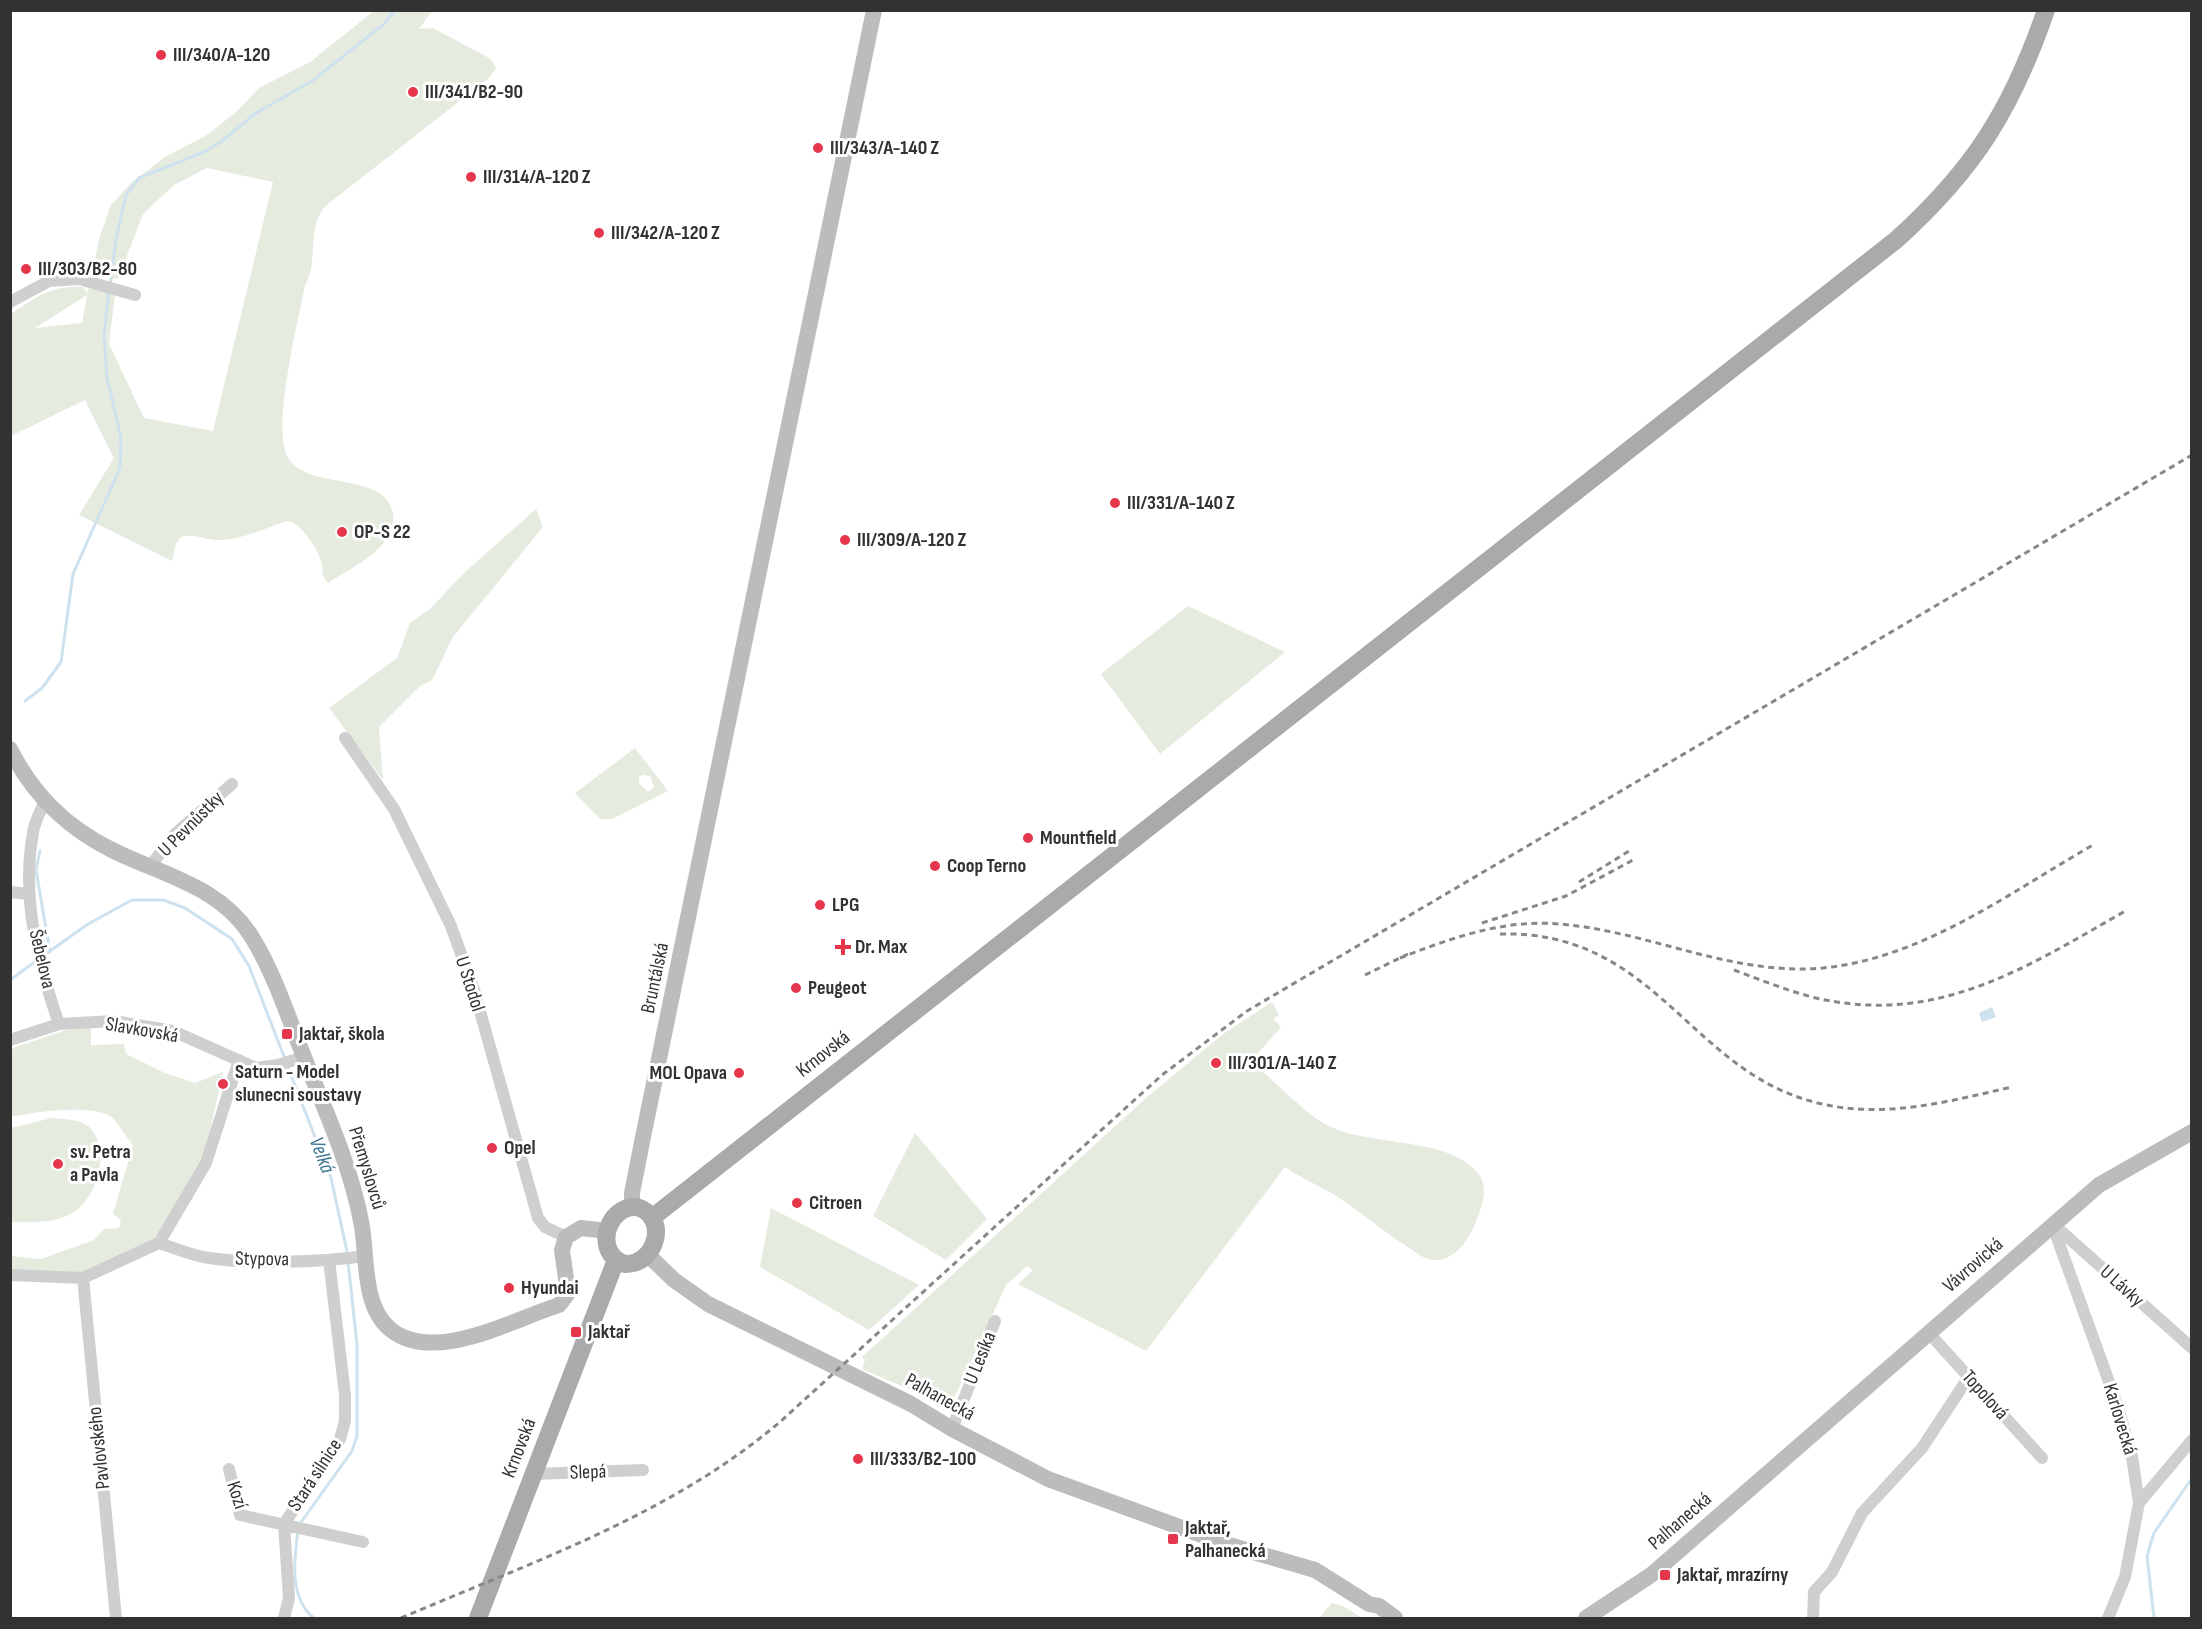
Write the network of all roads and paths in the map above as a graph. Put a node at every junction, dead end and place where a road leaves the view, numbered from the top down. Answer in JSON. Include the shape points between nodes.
{"nodes":[{"id":1,"x":873,"y":10,"type":"edge"},
{"id":2,"x":2046,"y":10,"type":"edge"},
{"id":3,"x":135,"y":295,"type":"dead end"},
{"id":4,"x":10,"y":302,"type":"edge"},
{"id":5,"x":345,"y":738,"type":"dead end"},
{"id":6,"x":10,"y":749,"type":"edge"},
{"id":7,"x":16,"y":773,"type":"edge"},
{"id":8,"x":232,"y":784,"type":"dead end"},
{"id":9,"x":44,"y":803,"type":"junction"},
{"id":10,"x":151,"y":865,"type":"junction"},
{"id":11,"x":10,"y":892,"type":"edge"},
{"id":12,"x":29,"y":894,"type":"junction"},
{"id":13,"x":59,"y":1024,"type":"junction"},
{"id":14,"x":10,"y":1040,"type":"edge"},
{"id":15,"x":299,"y":1058,"type":"junction"},
{"id":16,"x":238,"y":1060,"type":"junction"},
{"id":17,"x":2192,"y":1132,"type":"edge"},
{"id":18,"x":632,"y":1207,"type":"junction"},
{"id":19,"x":653,"y":1217,"type":"junction"},
{"id":20,"x":2052,"y":1224,"type":"junction"},
{"id":21,"x":608,"y":1231,"type":"junction"},
{"id":22,"x":566,"y":1237,"type":"junction"},
{"id":23,"x":159,"y":1243,"type":"junction"},
{"id":24,"x":362,"y":1256,"type":"junction"},
{"id":25,"x":333,"y":1259,"type":"junction"},
{"id":26,"x":616,"y":1260,"type":"junction"},
{"id":27,"x":653,"y":1260,"type":"junction"},
{"id":28,"x":10,"y":1275,"type":"edge"},
{"id":29,"x":83,"y":1278,"type":"junction"},
{"id":30,"x":995,"y":1321,"type":"dead end"},
{"id":31,"x":1928,"y":1332,"type":"junction"},
{"id":32,"x":2192,"y":1348,"type":"edge"},
{"id":33,"x":1968,"y":1378,"type":"junction"},
{"id":34,"x":952,"y":1429,"type":"junction"},
{"id":35,"x":2192,"y":1440,"type":"edge"},
{"id":36,"x":1795,"y":1448,"type":"joint"},
{"id":37,"x":2042,"y":1458,"type":"dead end"},
{"id":38,"x":229,"y":1469,"type":"dead end"},
{"id":39,"x":643,"y":1470,"type":"dead end"},
{"id":40,"x":534,"y":1474,"type":"junction"},
{"id":41,"x":2139,"y":1503,"type":"junction"},
{"id":42,"x":292,"y":1526,"type":"junction"},
{"id":43,"x":363,"y":1542,"type":"dead end"},
{"id":44,"x":1370,"y":1604,"type":"junction"},
{"id":45,"x":116,"y":1618,"type":"edge"},
{"id":46,"x":284,"y":1618,"type":"edge"},
{"id":47,"x":478,"y":1618,"type":"edge"},
{"id":48,"x":1380,"y":1618,"type":"edge"},
{"id":49,"x":1395,"y":1618,"type":"edge"},
{"id":50,"x":1586,"y":1618,"type":"edge"},
{"id":51,"x":1813,"y":1618,"type":"edge"},
{"id":52,"x":2108,"y":1618,"type":"edge"}],
"edges":[{"from":1,"to":18,"type":"street","name":"Bruntálská","via":[[638,1159]]},
{"from":2,"to":19,"type":"main road","name":"Krnovská","via":[[2020,82],[1995,126],[1950,187],[1908,229]]},
{"from":3,"to":4,"type":"street","via":[[79,279],[49,281]]},
{"from":5,"to":22,"type":"street","name":"U Stodol","via":[[394,809],[451,926],[474,990],[538,1218],[545,1227]]},
{"from":6,"to":7,"type":"street","name":"Přemyslovců"},
{"from":7,"to":9,"type":"street","name":"Přemyslovců"},
{"from":8,"to":10,"type":"street","name":"U Pevnůstky","via":[[175,834]]},
{"from":9,"to":10,"type":"street","name":"Přemyslovců","via":[[89,837]]},
{"from":9,"to":12,"type":"street","name":"Šebelova","via":[[33,832]]},
{"from":10,"to":15,"type":"street","name":"Přemyslovců","via":[[206,892],[241,922],[263,959]]},
{"from":11,"to":12,"type":"street"},
{"from":12,"to":13,"type":"street","name":"Šebelova","via":[[41,970]]},
{"from":13,"to":14,"type":"street","name":"Slavkovská"},
{"from":13,"to":16,"type":"street","name":"Slavkovská","via":[[114,1021],[173,1031]]},
{"from":15,"to":16,"type":"street","name":"Slavkovská","via":[[256,1068]]},
{"from":15,"to":24,"type":"street","name":"Přemyslovců","via":[[330,1121],[355,1194]]},
{"from":16,"to":23,"type":"street","via":[[207,1163]]},
{"from":17,"to":20,"type":"street","name":"Vávrovická","via":[[2098,1185]]},
{"from":18,"to":19,"type":"main road"},
{"from":18,"to":21,"type":"main road","via":[[616,1214]]},
{"from":19,"to":27,"type":"main road","via":[[657,1230]]},
{"from":20,"to":31,"type":"street","name":"Vávrovická"},
{"from":20,"to":32,"type":"street","name":"U Lávky"},
{"from":20,"to":41,"type":"street","name":"Karlovecká","via":[[2117,1404],[2132,1457]]},
{"from":21,"to":22,"type":"street","via":[[581,1228]]},
{"from":21,"to":26,"type":"main road","via":[[606,1246]]},
{"from":22,"to":24,"type":"street","name":"Přemyslovců","via":[[562,1250],[568,1290],[562,1303],[438,1344],[406,1340],[382,1322]]},
{"from":23,"to":25,"type":"street","name":"Stypova","via":[[203,1257]]},
{"from":23,"to":29,"type":"street"},
{"from":24,"to":25,"type":"street","name":"Stypova"},
{"from":25,"to":42,"type":"street","name":"Stará silnice","via":[[345,1421],[340,1439]]},
{"from":26,"to":27,"type":"main road","via":[[631,1264]]},
{"from":26,"to":40,"type":"main road","name":"Krnovská"},
{"from":27,"to":34,"type":"street","name":"Palhanecká","via":[[683,1287],[716,1308],[840,1367]]},
{"from":28,"to":29,"type":"street"},
{"from":29,"to":45,"type":"street","name":"Pavlovského"},
{"from":30,"to":34,"type":"street","name":"U Lesíka"},
{"from":31,"to":33,"type":"street","name":"Topolová"},
{"from":31,"to":36,"type":"street","name":"Vávrovická"},
{"from":33,"to":37,"type":"street","name":"Topolová"},
{"from":33,"to":51,"type":"street","via":[[1922,1448],[1862,1513],[1832,1572],[1814,1592]]},
{"from":34,"to":44,"type":"street","name":"Palhanecká","via":[[1048,1479],[1228,1545],[1315,1570]]},
{"from":35,"to":41,"type":"street"},
{"from":36,"to":50,"type":"street","name":"Palhanecká","via":[[1651,1575]]},
{"from":38,"to":42,"type":"street","name":"Kozí","via":[[240,1515]]},
{"from":39,"to":40,"type":"street","name":"Slepá"},
{"from":40,"to":47,"type":"main road","name":"Krnovská"},
{"from":41,"to":52,"type":"street","name":"Karlovecká","via":[[2125,1577]]},
{"from":42,"to":43,"type":"street"},
{"from":42,"to":46,"type":"street","name":"Stará silnice","via":[[290,1598]]},
{"from":44,"to":48,"type":"street"},
{"from":44,"to":49,"type":"street","name":"Palhanecká"}]}
